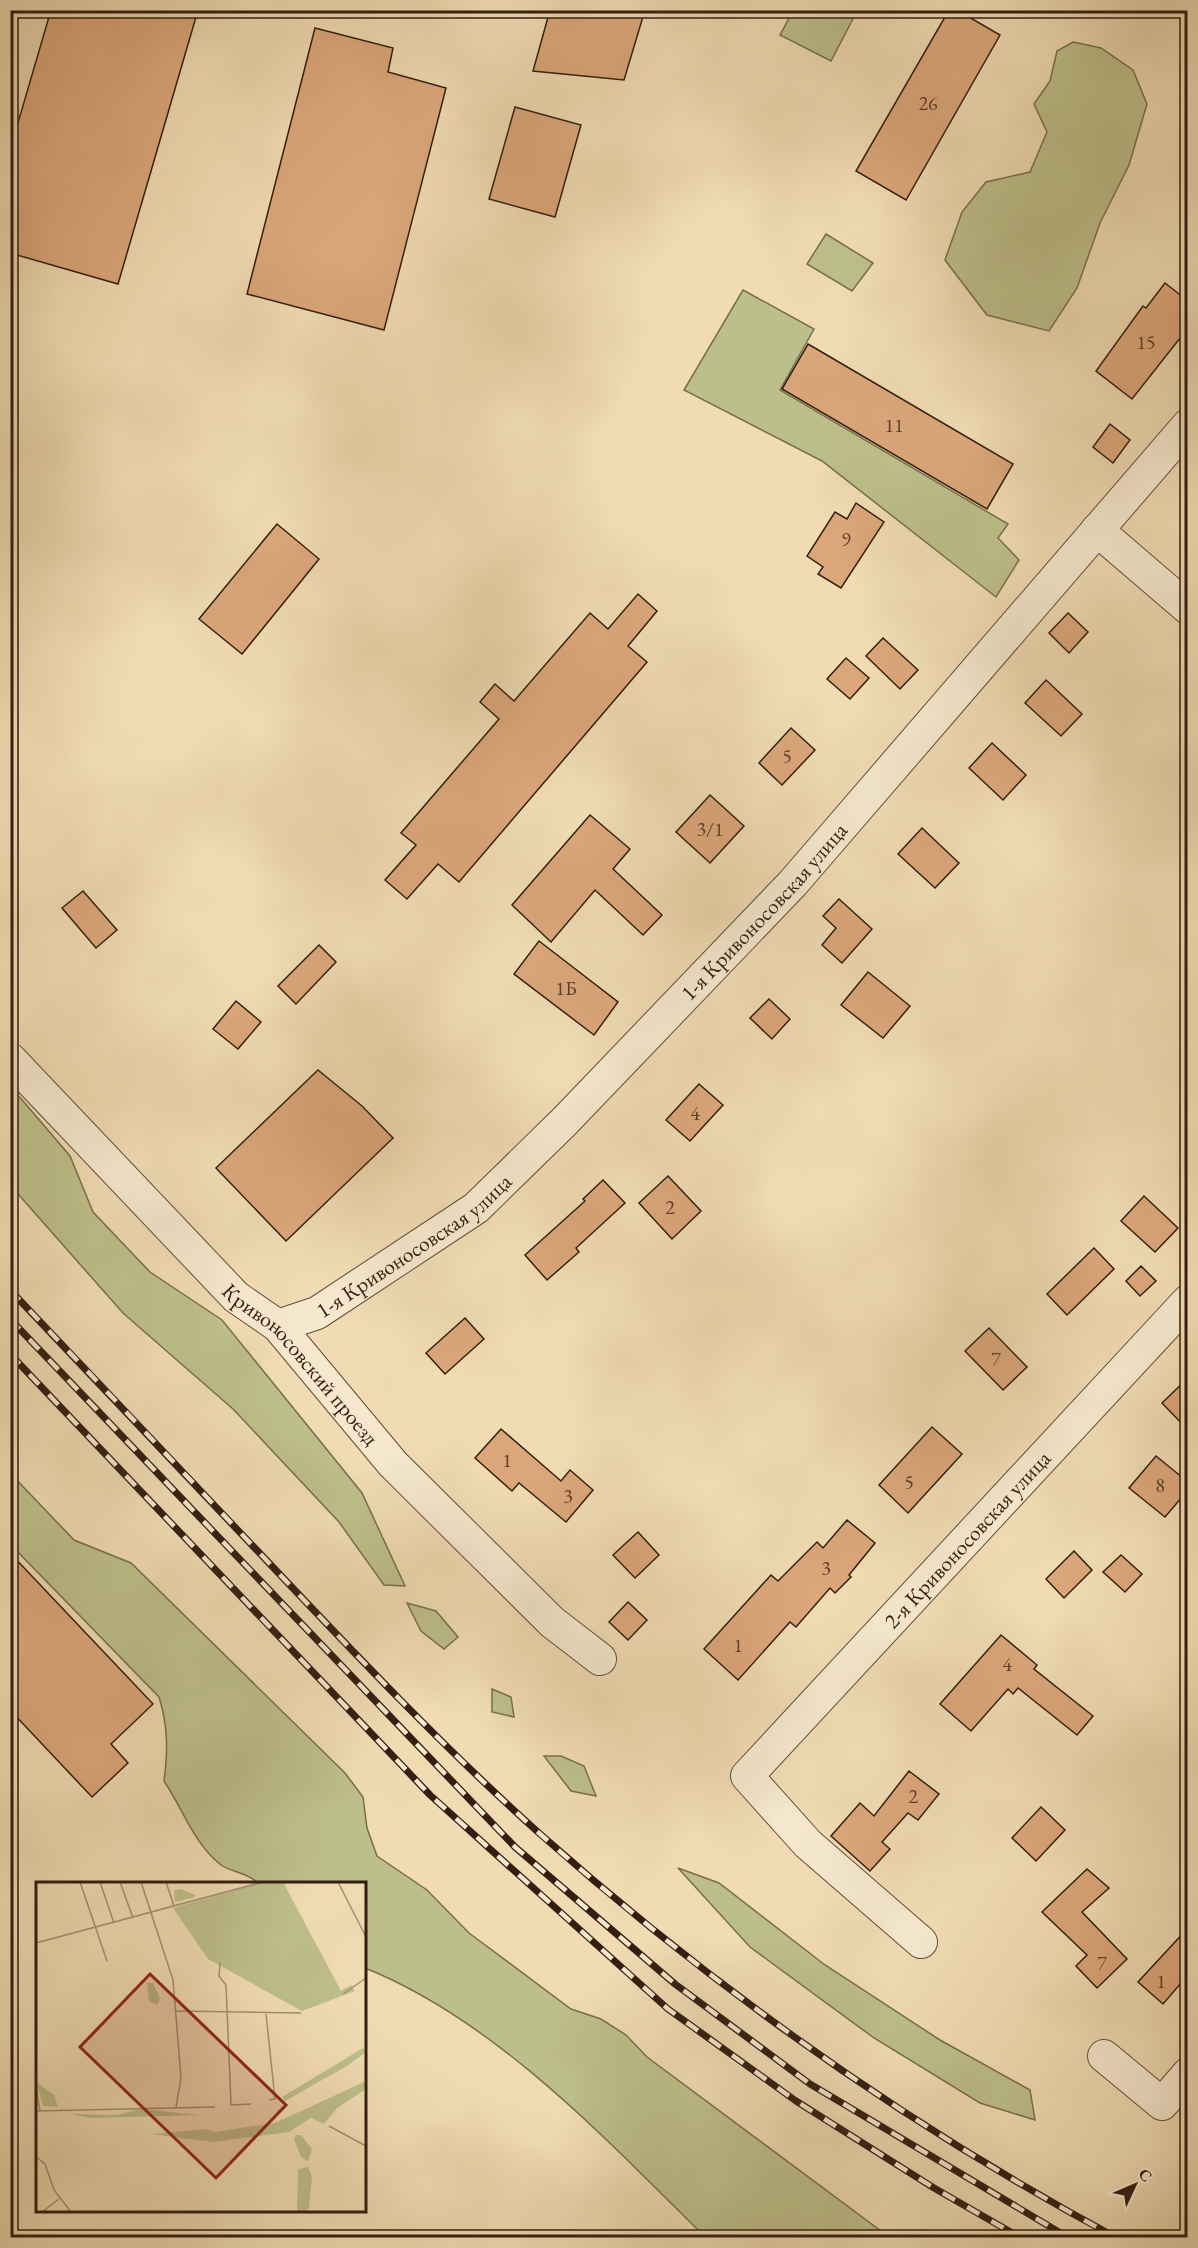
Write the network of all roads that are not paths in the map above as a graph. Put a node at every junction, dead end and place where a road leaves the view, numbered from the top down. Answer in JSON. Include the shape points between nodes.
{"nodes":[{"id":1,"x":1188,"y":425,"type":"edge"},
{"id":2,"x":1097,"y":530,"type":"junction"},
{"id":3,"x":1188,"y":608,"type":"edge"},
{"id":4,"x":10,"y":1059,"type":"edge"},
{"id":5,"x":1188,"y":1301,"type":"edge"},
{"id":6,"x":278,"y":1326,"type":"junction"},
{"id":7,"x":600,"y":1659,"type":"dead end"},
{"id":8,"x":921,"y":1942,"type":"dead end"},
{"id":9,"x":1104,"y":2056,"type":"dead end"},
{"id":10,"x":1178,"y":2084,"type":"edge"}],
"edges":[{"from":1,"to":2,"type":"street","name":"1-я Кривоносовская улица"},
{"from":2,"to":3,"type":"street"},
{"from":2,"to":6,"type":"street","name":"1-я Кривоносовская улица","via":[[793,883],[566,1121],[476,1208],[317,1313]]},
{"from":4,"to":6,"type":"street","name":"Кривоносовский проезд","via":[[236,1297]]},
{"from":5,"to":8,"type":"street","name":"2-я Кривоносовская улица","via":[[747,1776],[808,1844]]},
{"from":6,"to":7,"type":"street","name":"Кривоносовский проезд","via":[[393,1464],[552,1622]]},
{"from":9,"to":10,"type":"street","via":[[1162,2103]]}]}
